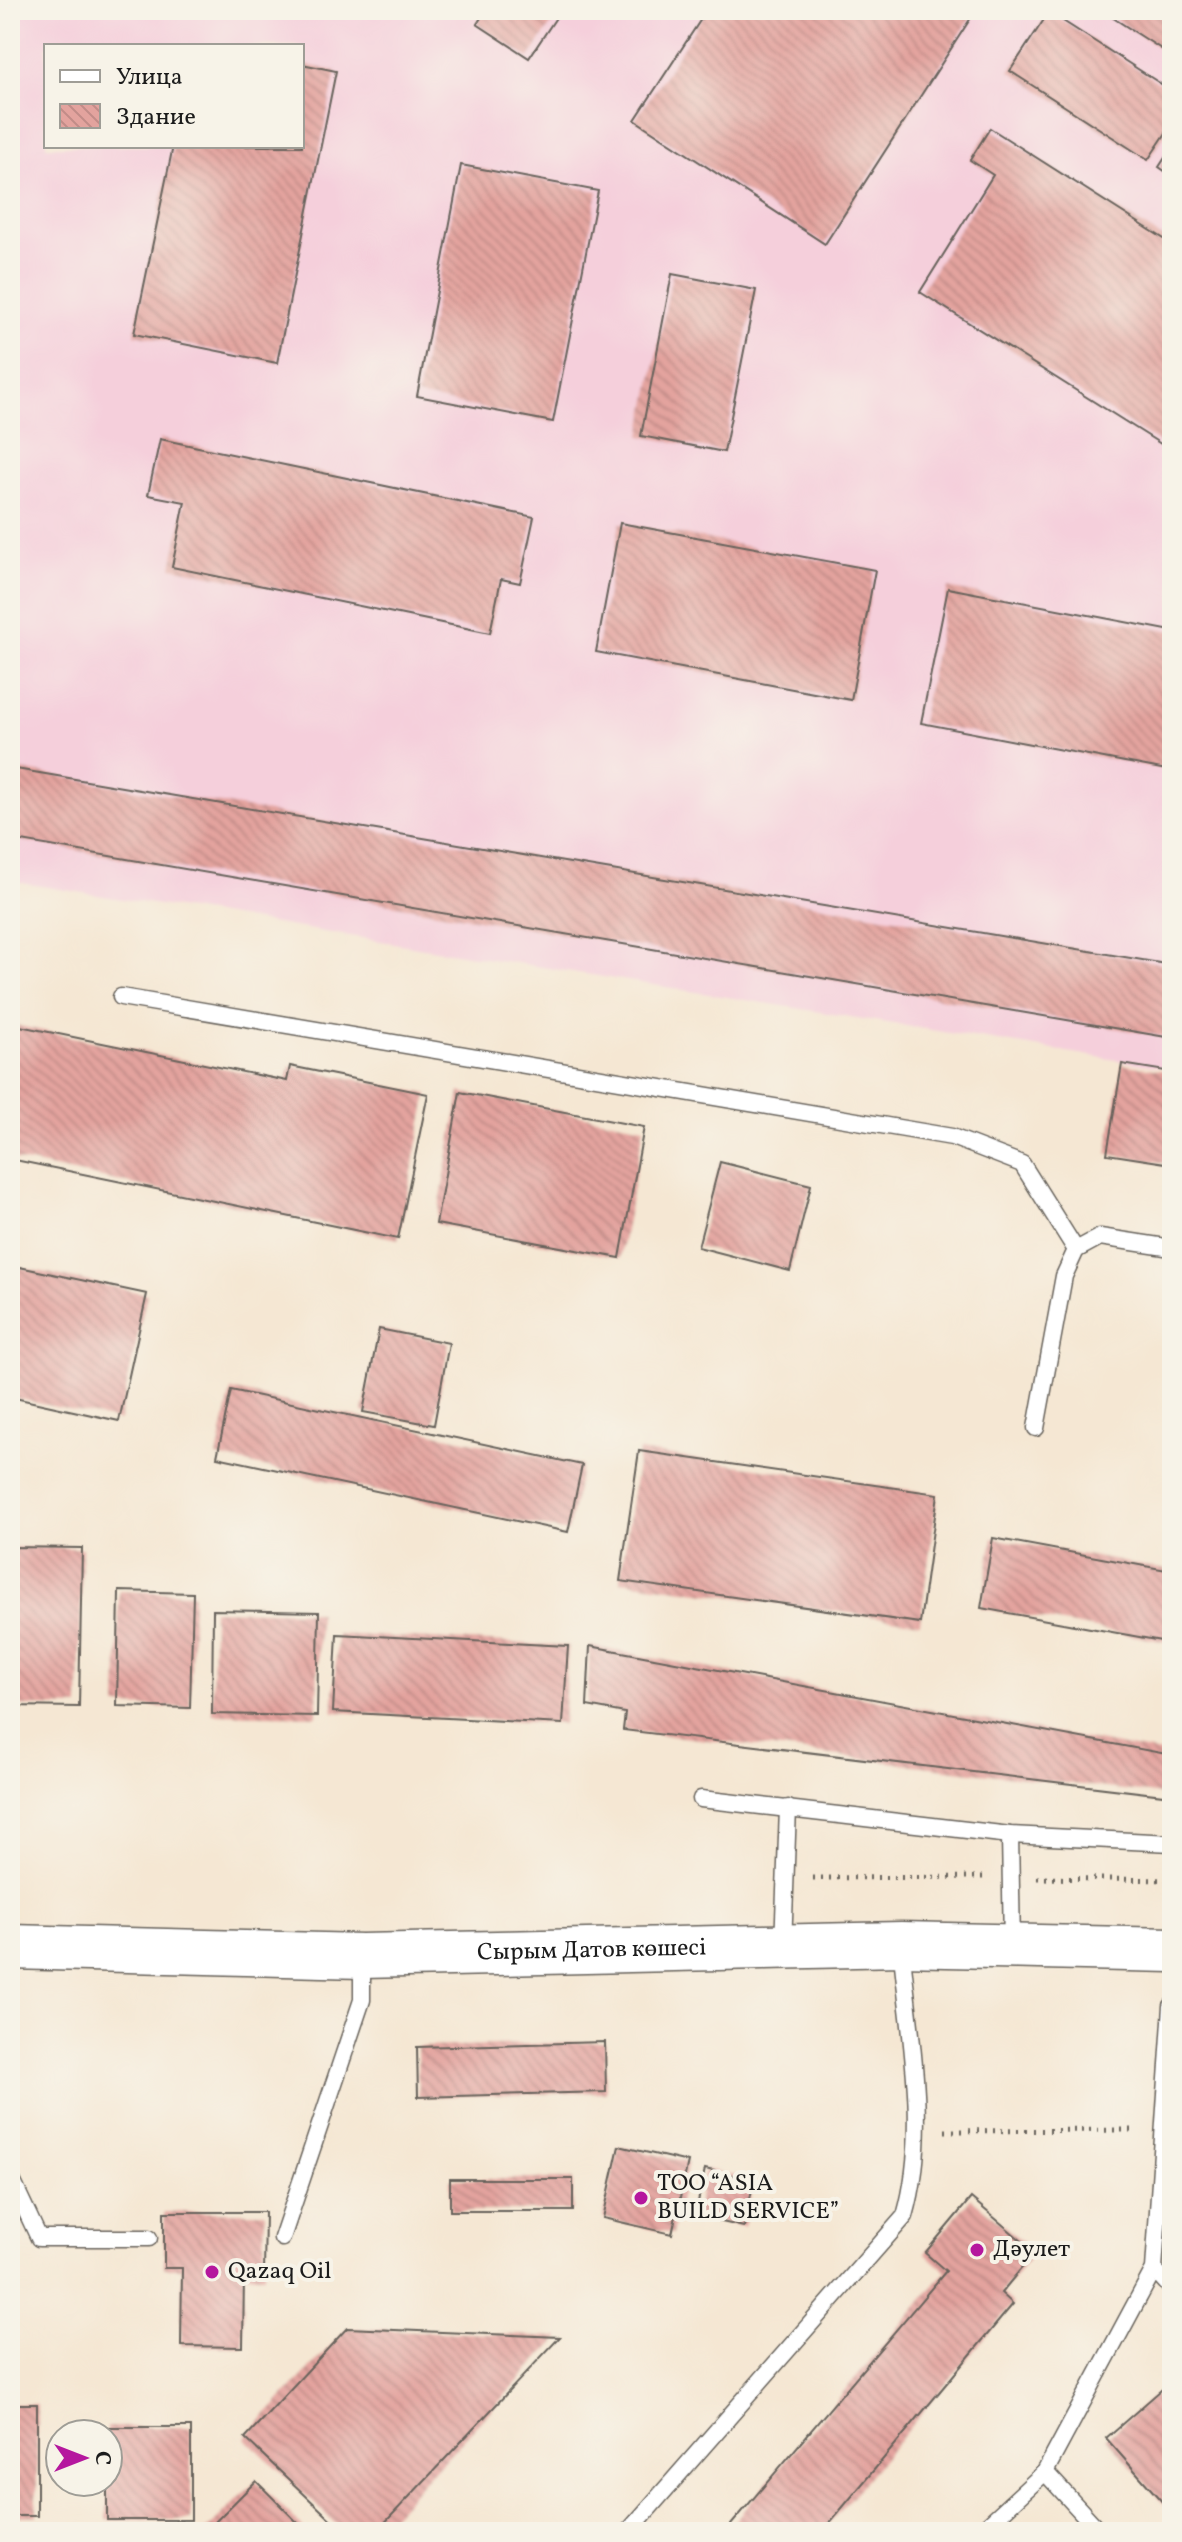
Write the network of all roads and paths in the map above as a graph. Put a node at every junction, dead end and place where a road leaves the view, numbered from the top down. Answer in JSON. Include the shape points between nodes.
{"nodes":[{"id":1,"x":121,"y":997,"type":"dead end"},
{"id":2,"x":1172,"y":1248,"type":"edge"},
{"id":3,"x":1076,"y":1250,"type":"junction"},
{"id":4,"x":1036,"y":1428,"type":"dead end"},
{"id":5,"x":701,"y":1799,"type":"dead end"},
{"id":6,"x":788,"y":1808,"type":"junction"},
{"id":7,"x":1010,"y":1835,"type":"junction"},
{"id":8,"x":1172,"y":1843,"type":"edge"},
{"id":9,"x":1011,"y":1877,"type":"junction"},
{"id":10,"x":785,"y":1878,"type":"junction"},
{"id":11,"x":1172,"y":1880,"type":"edge"},
{"id":12,"x":901,"y":1944,"type":"junction"},
{"id":13,"x":1012,"y":1946,"type":"junction"},
{"id":14,"x":10,"y":1947,"type":"edge"},
{"id":15,"x":783,"y":1947,"type":"junction"},
{"id":16,"x":1172,"y":1950,"type":"edge"},
{"id":17,"x":362,"y":1956,"type":"junction"},
{"id":18,"x":1172,"y":2006,"type":"edge"},
{"id":19,"x":1166,"y":2129,"type":"junction"},
{"id":20,"x":918,"y":2131,"type":"junction"},
{"id":21,"x":10,"y":2176,"type":"edge"},
{"id":22,"x":149,"y":2238,"type":"dead end"},
{"id":23,"x":282,"y":2238,"type":"dead end"},
{"id":24,"x":1154,"y":2269,"type":"junction"},
{"id":25,"x":1172,"y":2289,"type":"edge"},
{"id":26,"x":1045,"y":2472,"type":"junction"},
{"id":27,"x":628,"y":2532,"type":"edge"},
{"id":28,"x":980,"y":2532,"type":"edge"},
{"id":29,"x":1100,"y":2532,"type":"edge"}],
"edges":[{"from":1,"to":3,"type":"lane","via":[[952,1137],[1022,1164]]},
{"from":2,"to":3,"type":"lane","via":[[1100,1237]]},
{"from":3,"to":4,"type":"lane","via":[[1064,1276]]},
{"from":5,"to":6,"type":"lane"},
{"from":6,"to":7,"type":"lane"},
{"from":6,"to":10,"type":"lane"},
{"from":7,"to":8,"type":"lane"},
{"from":7,"to":9,"type":"lane"},
{"from":9,"to":10,"type":"path"},
{"from":9,"to":11,"type":"path"},
{"from":9,"to":13,"type":"lane"},
{"from":10,"to":15,"type":"lane"},
{"from":12,"to":13,"type":"main road","name":"Сырым Датов көшесі"},
{"from":12,"to":15,"type":"main road","name":"Сырым Датов көшесі"},
{"from":12,"to":20,"type":"lane"},
{"from":13,"to":16,"type":"main road","name":"Сырым Датов көшесі"},
{"from":14,"to":17,"type":"main road","name":"Сырым Датов көшесі"},
{"from":15,"to":17,"type":"main road","name":"Сырым Датов көшесі"},
{"from":17,"to":23,"type":"lane","via":[[362,2000]]},
{"from":18,"to":19,"type":"lane"},
{"from":19,"to":20,"type":"path"},
{"from":19,"to":24,"type":"lane"},
{"from":20,"to":27,"type":"lane","via":[[916,2177],[905,2216]]},
{"from":21,"to":22,"type":"lane","via":[[39,2238]]},
{"from":24,"to":25,"type":"lane"},
{"from":24,"to":26,"type":"lane"},
{"from":26,"to":28,"type":"lane"},
{"from":26,"to":29,"type":"lane"}]}
